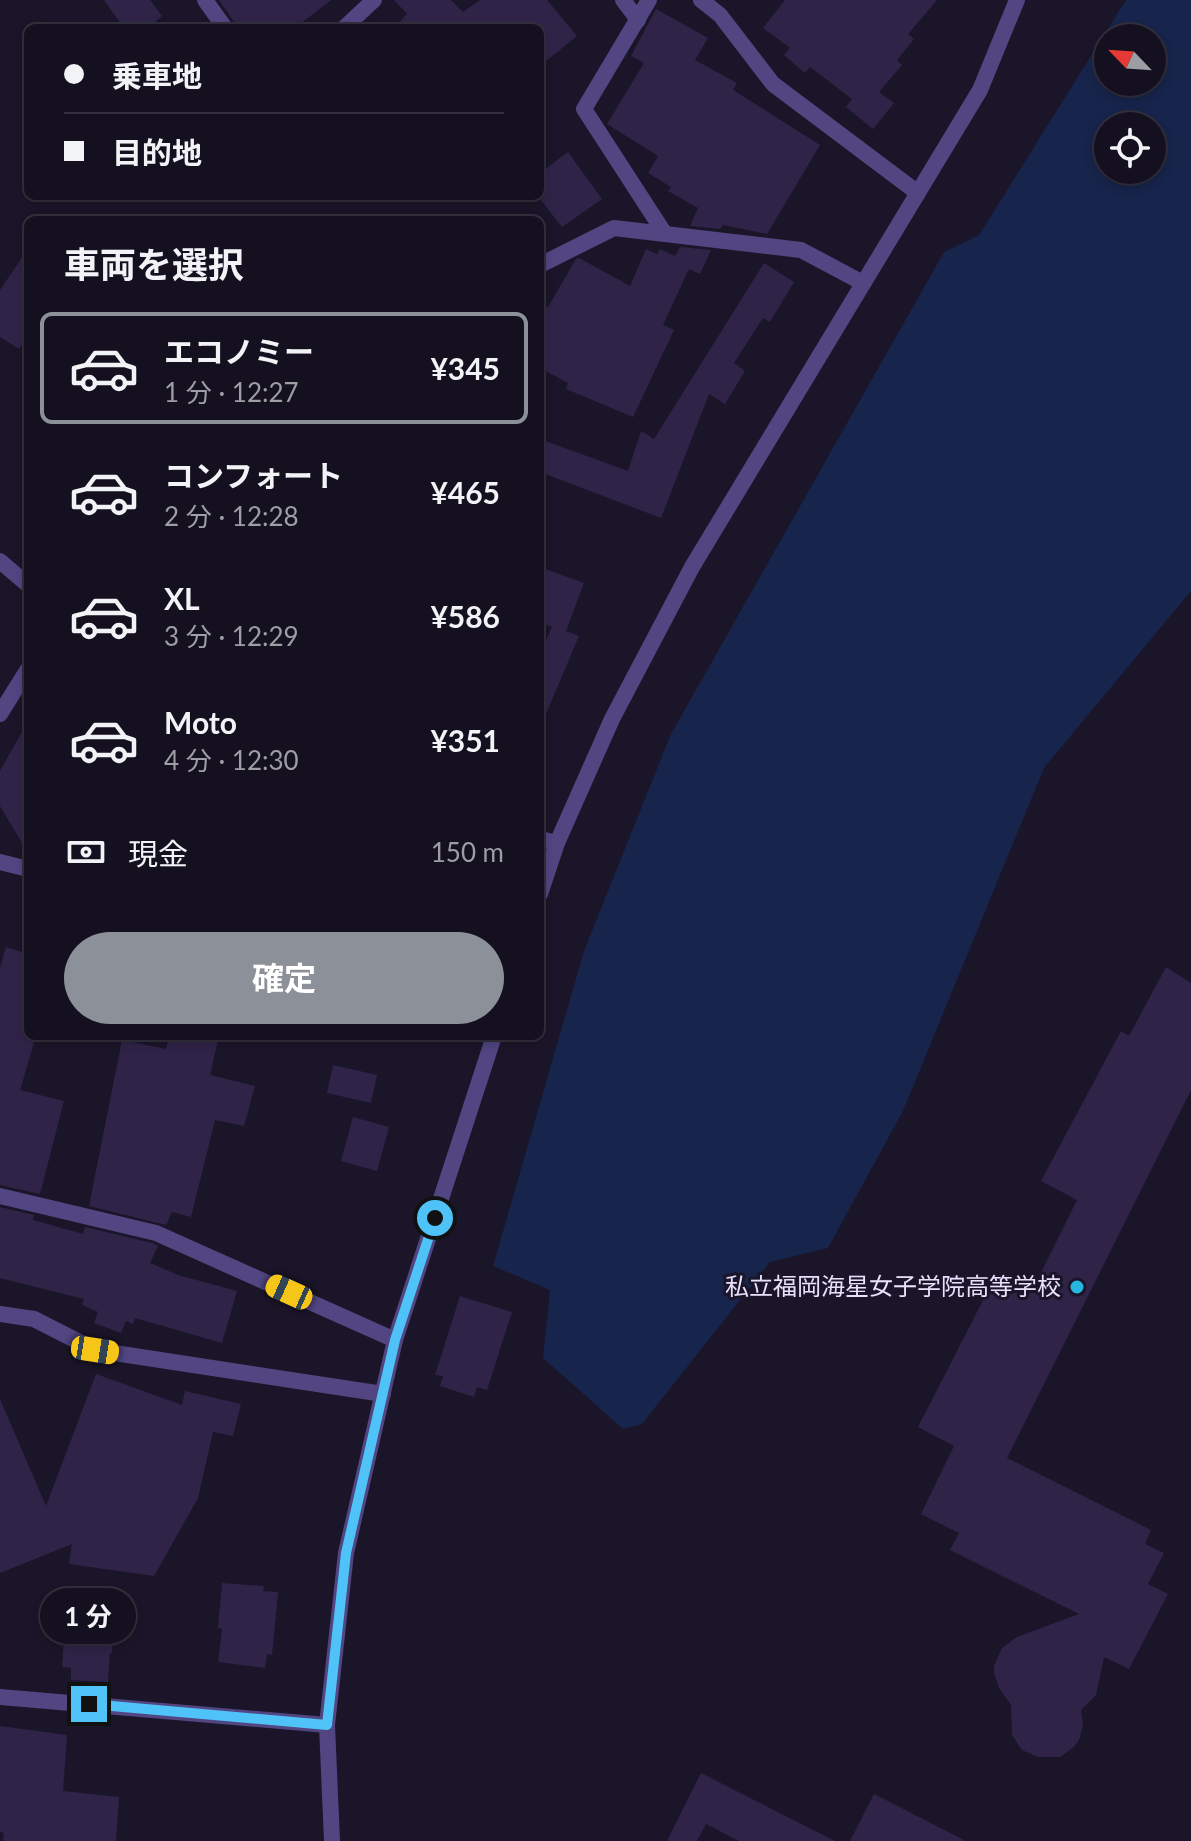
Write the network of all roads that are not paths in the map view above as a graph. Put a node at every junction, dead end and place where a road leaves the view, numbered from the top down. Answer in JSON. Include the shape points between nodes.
{"nodes":[{"id":1,"x":205,"y":0,"type":"edge"},
{"id":2,"x":374,"y":0,"type":"edge"},
{"id":3,"x":623,"y":0,"type":"edge"},
{"id":4,"x":649,"y":0,"type":"edge"},
{"id":5,"x":701,"y":0,"type":"edge"},
{"id":6,"x":1017,"y":0,"type":"edge"},
{"id":7,"x":638,"y":20,"type":"junction"},
{"id":8,"x":222,"y":24,"type":"edge"},
{"id":9,"x":348,"y":24,"type":"edge"},
{"id":10,"x":918,"y":193,"type":"junction"},
{"id":11,"x":665,"y":234,"type":"junction"},
{"id":12,"x":544,"y":263,"type":"edge"},
{"id":13,"x":863,"y":283,"type":"junction"},
{"id":14,"x":0,"y":561,"type":"edge"},
{"id":15,"x":24,"y":582,"type":"edge"},
{"id":16,"x":24,"y":675,"type":"edge"},
{"id":17,"x":0,"y":714,"type":"edge"},
{"id":18,"x":548,"y":841,"type":"edge"},
{"id":19,"x":0,"y":862,"type":"edge"},
{"id":20,"x":24,"y":868,"type":"edge"},
{"id":21,"x":544,"y":868,"type":"edge"},
{"id":22,"x":493,"y":1040,"type":"edge"},
{"id":23,"x":0,"y":1196,"type":"edge"},
{"id":24,"x":0,"y":1314,"type":"edge"},
{"id":25,"x":395,"y":1340,"type":"junction"},
{"id":26,"x":383,"y":1394,"type":"junction"},
{"id":27,"x":0,"y":1697,"type":"edge"},
{"id":28,"x":327,"y":1725,"type":"junction"},
{"id":29,"x":332,"y":1841,"type":"edge"}],
"edges":[{"from":1,"to":8,"type":"street"},
{"from":2,"to":9,"type":"street"},
{"from":3,"to":7,"type":"street"},
{"from":4,"to":7,"type":"street"},
{"from":5,"to":10,"type":"street","via":[[720,15],[773,84]]},
{"from":6,"to":10,"type":"street","via":[[980,90]]},
{"from":7,"to":11,"type":"street","via":[[584,109]]},
{"from":10,"to":13,"type":"street"},
{"from":11,"to":12,"type":"street","via":[[614,228]]},
{"from":11,"to":13,"type":"street","via":[[801,250]]},
{"from":13,"to":18,"type":"street","via":[[692,567]]},
{"from":14,"to":15,"type":"street"},
{"from":16,"to":17,"type":"street"},
{"from":18,"to":21,"type":"street"},
{"from":19,"to":20,"type":"street"},
{"from":22,"to":25,"type":"street"},
{"from":23,"to":25,"type":"street","via":[[156,1233]]},
{"from":24,"to":26,"type":"street","via":[[34,1319],[95,1350]]},
{"from":25,"to":26,"type":"street"},
{"from":26,"to":28,"type":"street","via":[[346,1553]]},
{"from":27,"to":28,"type":"street"},
{"from":28,"to":29,"type":"street"}]}
